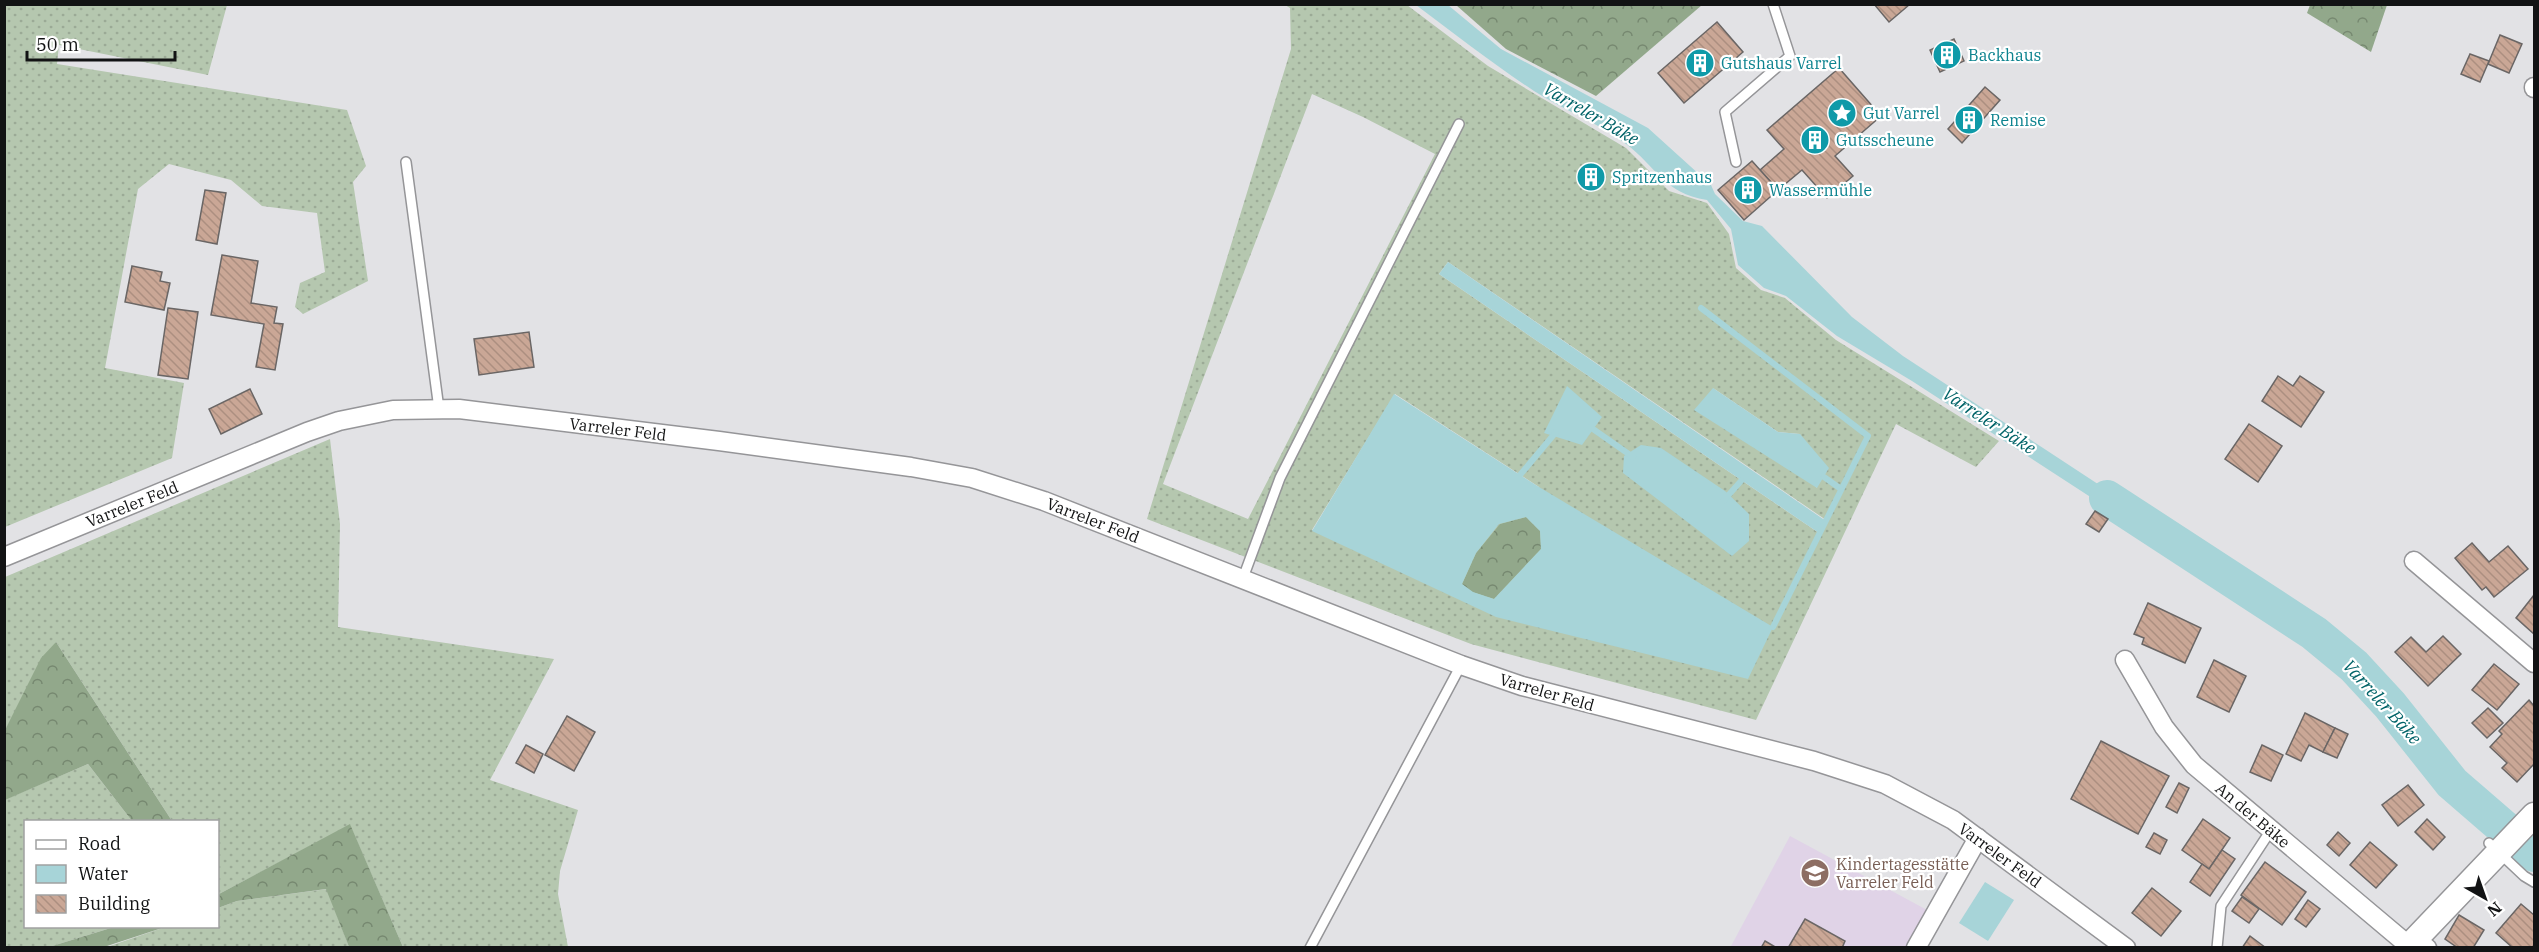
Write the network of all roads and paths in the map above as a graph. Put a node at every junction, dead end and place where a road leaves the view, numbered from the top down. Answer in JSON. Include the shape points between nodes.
{"nodes":[{"id":1,"x":1773,"y":4,"type":"edge"},
{"id":2,"x":1459,"y":124,"type":"dead end"},
{"id":3,"x":406,"y":162,"type":"dead end"},
{"id":4,"x":1736,"y":162,"type":"dead end"},
{"id":5,"x":439,"y":409,"type":"junction"},
{"id":6,"x":4,"y":556,"type":"edge"},
{"id":7,"x":2414,"y":561,"type":"dead end"},
{"id":8,"x":1243,"y":578,"type":"junction"},
{"id":9,"x":2125,"y":660,"type":"dead end"},
{"id":10,"x":2535,"y":663,"type":"edge"},
{"id":11,"x":1461,"y":665,"type":"junction"},
{"id":12,"x":2529,"y":820,"type":"edge"},
{"id":13,"x":2271,"y":830,"type":"junction"},
{"id":14,"x":1978,"y":838,"type":"junction"},
{"id":15,"x":2494,"y":847,"type":"junction"},
{"id":16,"x":2535,"y":882,"type":"edge"},
{"id":17,"x":2414,"y":947,"type":"edge"},
{"id":18,"x":1310,"y":948,"type":"edge"},
{"id":19,"x":1916,"y":948,"type":"edge"},
{"id":20,"x":2126,"y":948,"type":"edge"},
{"id":21,"x":2217,"y":948,"type":"edge"}],
"edges":[{"from":1,"to":4,"type":"lane","via":[[1790,56],[1725,111]]},
{"from":2,"to":8,"type":"lane","via":[[1280,478]]},
{"from":3,"to":5,"type":"lane"},
{"from":5,"to":6,"type":"street","name":"Varreler Feld","via":[[393,410],[339,421]]},
{"from":5,"to":8,"type":"street","name":"Varreler Feld","via":[[719,441],[972,478],[1044,501]]},
{"from":7,"to":10,"type":"street"},
{"from":8,"to":11,"type":"street","name":"Varreler Feld"},
{"from":9,"to":13,"type":"street","name":"An der Bäke","via":[[2164,727],[2194,765]]},
{"from":11,"to":14,"type":"street","name":"Varreler Feld","via":[[1522,686],[1814,761],[1875,781],[1953,820]]},
{"from":11,"to":18,"type":"lane"},
{"from":12,"to":15,"type":"main road"},
{"from":13,"to":17,"type":"street","name":"An der Bäke"},
{"from":13,"to":21,"type":"lane","via":[[2221,906]]},
{"from":14,"to":19,"type":"street"},
{"from":14,"to":20,"type":"street","name":"Varreler Feld"},
{"from":15,"to":16,"type":"lane"},
{"from":15,"to":17,"type":"main road"}]}
